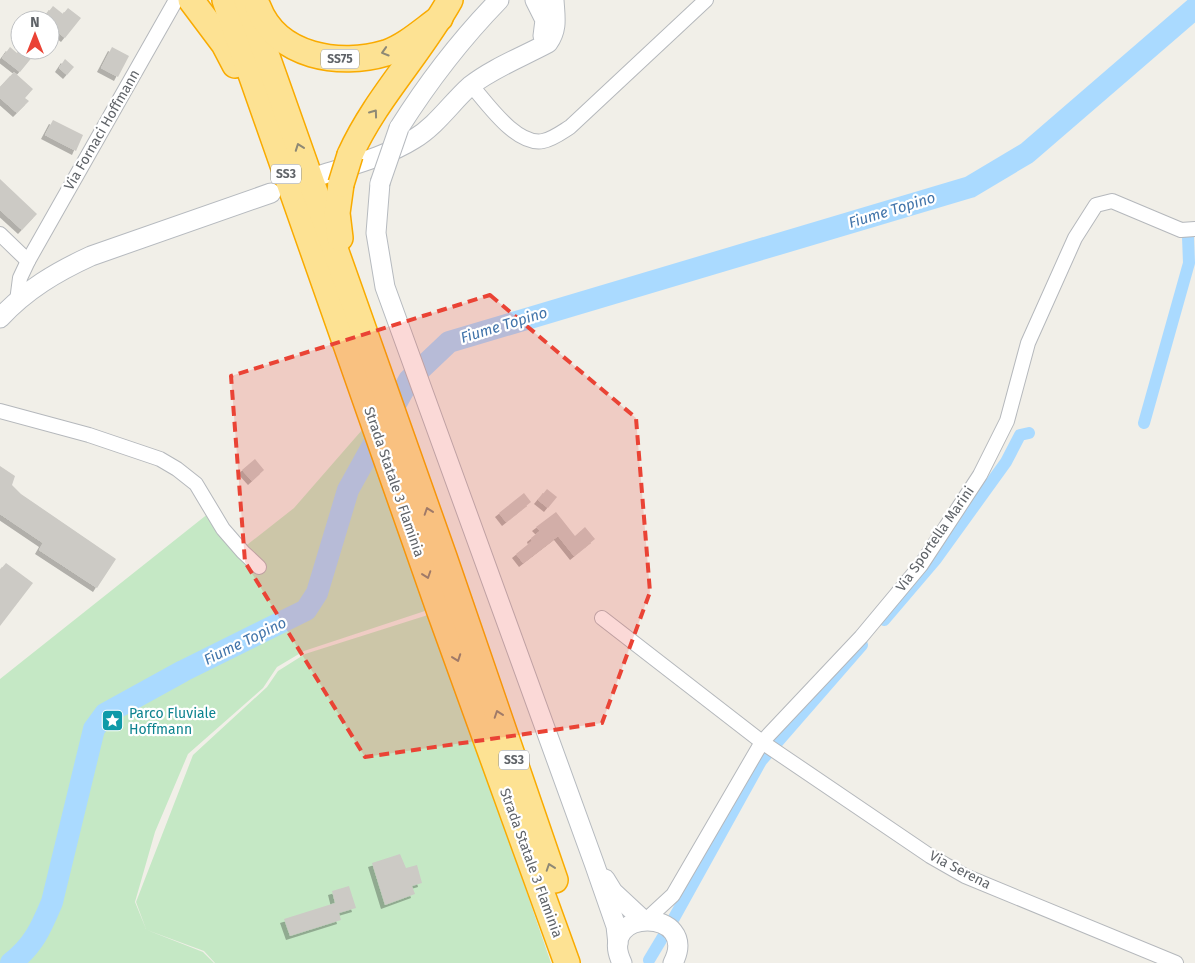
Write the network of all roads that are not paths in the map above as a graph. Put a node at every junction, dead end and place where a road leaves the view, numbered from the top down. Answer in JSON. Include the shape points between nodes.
{"nodes":[{"id":1,"x":176,"y":0,"type":"edge"},
{"id":2,"x":225,"y":0,"type":"edge"},
{"id":3,"x":247,"y":0,"type":"edge"},
{"id":4,"x":255,"y":0,"type":"edge"},
{"id":5,"x":499,"y":0,"type":"edge"},
{"id":6,"x":535,"y":0,"type":"edge"},
{"id":7,"x":554,"y":0,"type":"edge"},
{"id":8,"x":706,"y":0,"type":"edge"},
{"id":9,"x":197,"y":7,"type":"edge"},
{"id":10,"x":445,"y":9,"type":"edge"},
{"id":11,"x":533,"y":52,"type":"junction"},
{"id":12,"x":472,"y":86,"type":"junction"},
{"id":13,"x":331,"y":180,"type":"junction"},
{"id":14,"x":271,"y":193,"type":"dead end"},
{"id":15,"x":1195,"y":229,"type":"edge"},
{"id":16,"x":0,"y":234,"type":"edge"},
{"id":17,"x":28,"y":260,"type":"junction"},
{"id":18,"x":17,"y":301,"type":"junction"},
{"id":19,"x":0,"y":318,"type":"edge"},
{"id":20,"x":355,"y":336,"type":"junction"},
{"id":21,"x":0,"y":410,"type":"edge"},
{"id":22,"x":259,"y":567,"type":"dead end"},
{"id":23,"x":602,"y":618,"type":"dead end"},
{"id":24,"x":762,"y":743,"type":"junction"},
{"id":25,"x":594,"y":863,"type":"junction"},
{"id":26,"x":672,"y":895,"type":"junction"},
{"id":27,"x":645,"y":919,"type":"junction"},
{"id":28,"x":669,"y":928,"type":"junction"},
{"id":29,"x":620,"y":958,"type":"edge"},
{"id":30,"x":674,"y":962,"type":"edge"},
{"id":31,"x":567,"y":963,"type":"edge"},
{"id":32,"x":583,"y":963,"type":"edge"},
{"id":33,"x":1176,"y":963,"type":"edge"}],
"edges":[{"from":1,"to":17,"type":"street","name":"Via Fornaci Hoffmann"},
{"from":2,"to":20,"type":"highway","name":"Strada Statale 3 Flaminia","number":"SS3"},
{"from":20,"to":3,"type":"highway","name":"Strada Statale 3 Flaminia","number":"SS3","one_way":true},
{"from":10,"to":4,"type":"highway","number":"SS75","one_way":true,"via":[[404,45],[386,53],[340,59],[313,56],[292,46],[272,30]]},
{"from":5,"to":25,"type":"main road","bridge":true,"via":[[473,27],[398,128],[380,183],[376,233],[385,287]]},
{"from":6,"to":11,"type":"main road","via":[[541,9],[544,26],[541,40]]},
{"from":7,"to":11,"type":"main road","via":[[554,35]]},
{"from":8,"to":12,"type":"street","via":[[570,127],[554,137],[529,141],[516,132]]},
{"from":9,"to":20,"type":"highway","via":[[224,44],[243,80],[326,304]]},
{"from":13,"to":10,"type":"highway","number":"SS75","one_way":true,"bridge":true},
{"from":11,"to":12,"type":"main road"},
{"from":12,"to":13,"type":"main road","via":[[416,138]]},
{"from":13,"to":20,"type":"highway","number":"SS75","via":[[338,230],[357,291]]},
{"from":14,"to":18,"type":"main road","via":[[91,256],[52,276]]},
{"from":15,"to":24,"type":"street","name":"Via Sportella Marini","via":[[1181,230],[1112,201],[1096,205],[1075,238],[1028,343],[1007,421],[980,475],[915,572],[861,637]]},
{"from":16,"to":17,"type":"street"},
{"from":17,"to":18,"type":"street","name":"Via Fornaci Hoffmann","via":[[20,278]]},
{"from":18,"to":19,"type":"main road"},
{"from":20,"to":31,"type":"highway","name":"Strada Statale 3 Flaminia","number":"SS3","one_way":true,"via":[[440,612]]},
{"from":32,"to":20,"type":"highway","name":"Strada Statale 3 Flaminia","number":"SS3","one_way":true,"via":[[444,558]]},
{"from":21,"to":22,"type":"street","via":[[89,435],[160,459],[177,469],[196,484],[223,529]]},
{"from":23,"to":24,"type":"street","name":"Via Serena"},
{"from":24,"to":26,"type":"street","name":"Via Sportella Marini"},
{"from":24,"to":33,"type":"street","name":"Via Serena","via":[[965,876]]},
{"from":25,"to":27,"type":"main road","via":[[613,892]]},
{"from":25,"to":29,"type":"main road","via":[[616,926]]},
{"from":26,"to":27,"type":"street","name":"Via Sportella Marini"},
{"from":26,"to":28,"type":"street"},
{"from":27,"to":28,"type":"main road","via":[[655,920]]},
{"from":27,"to":29,"type":"main road","name":"Via Sportella Marini","via":[[626,928]]},
{"from":28,"to":30,"type":"main road","via":[[676,944]]}]}
